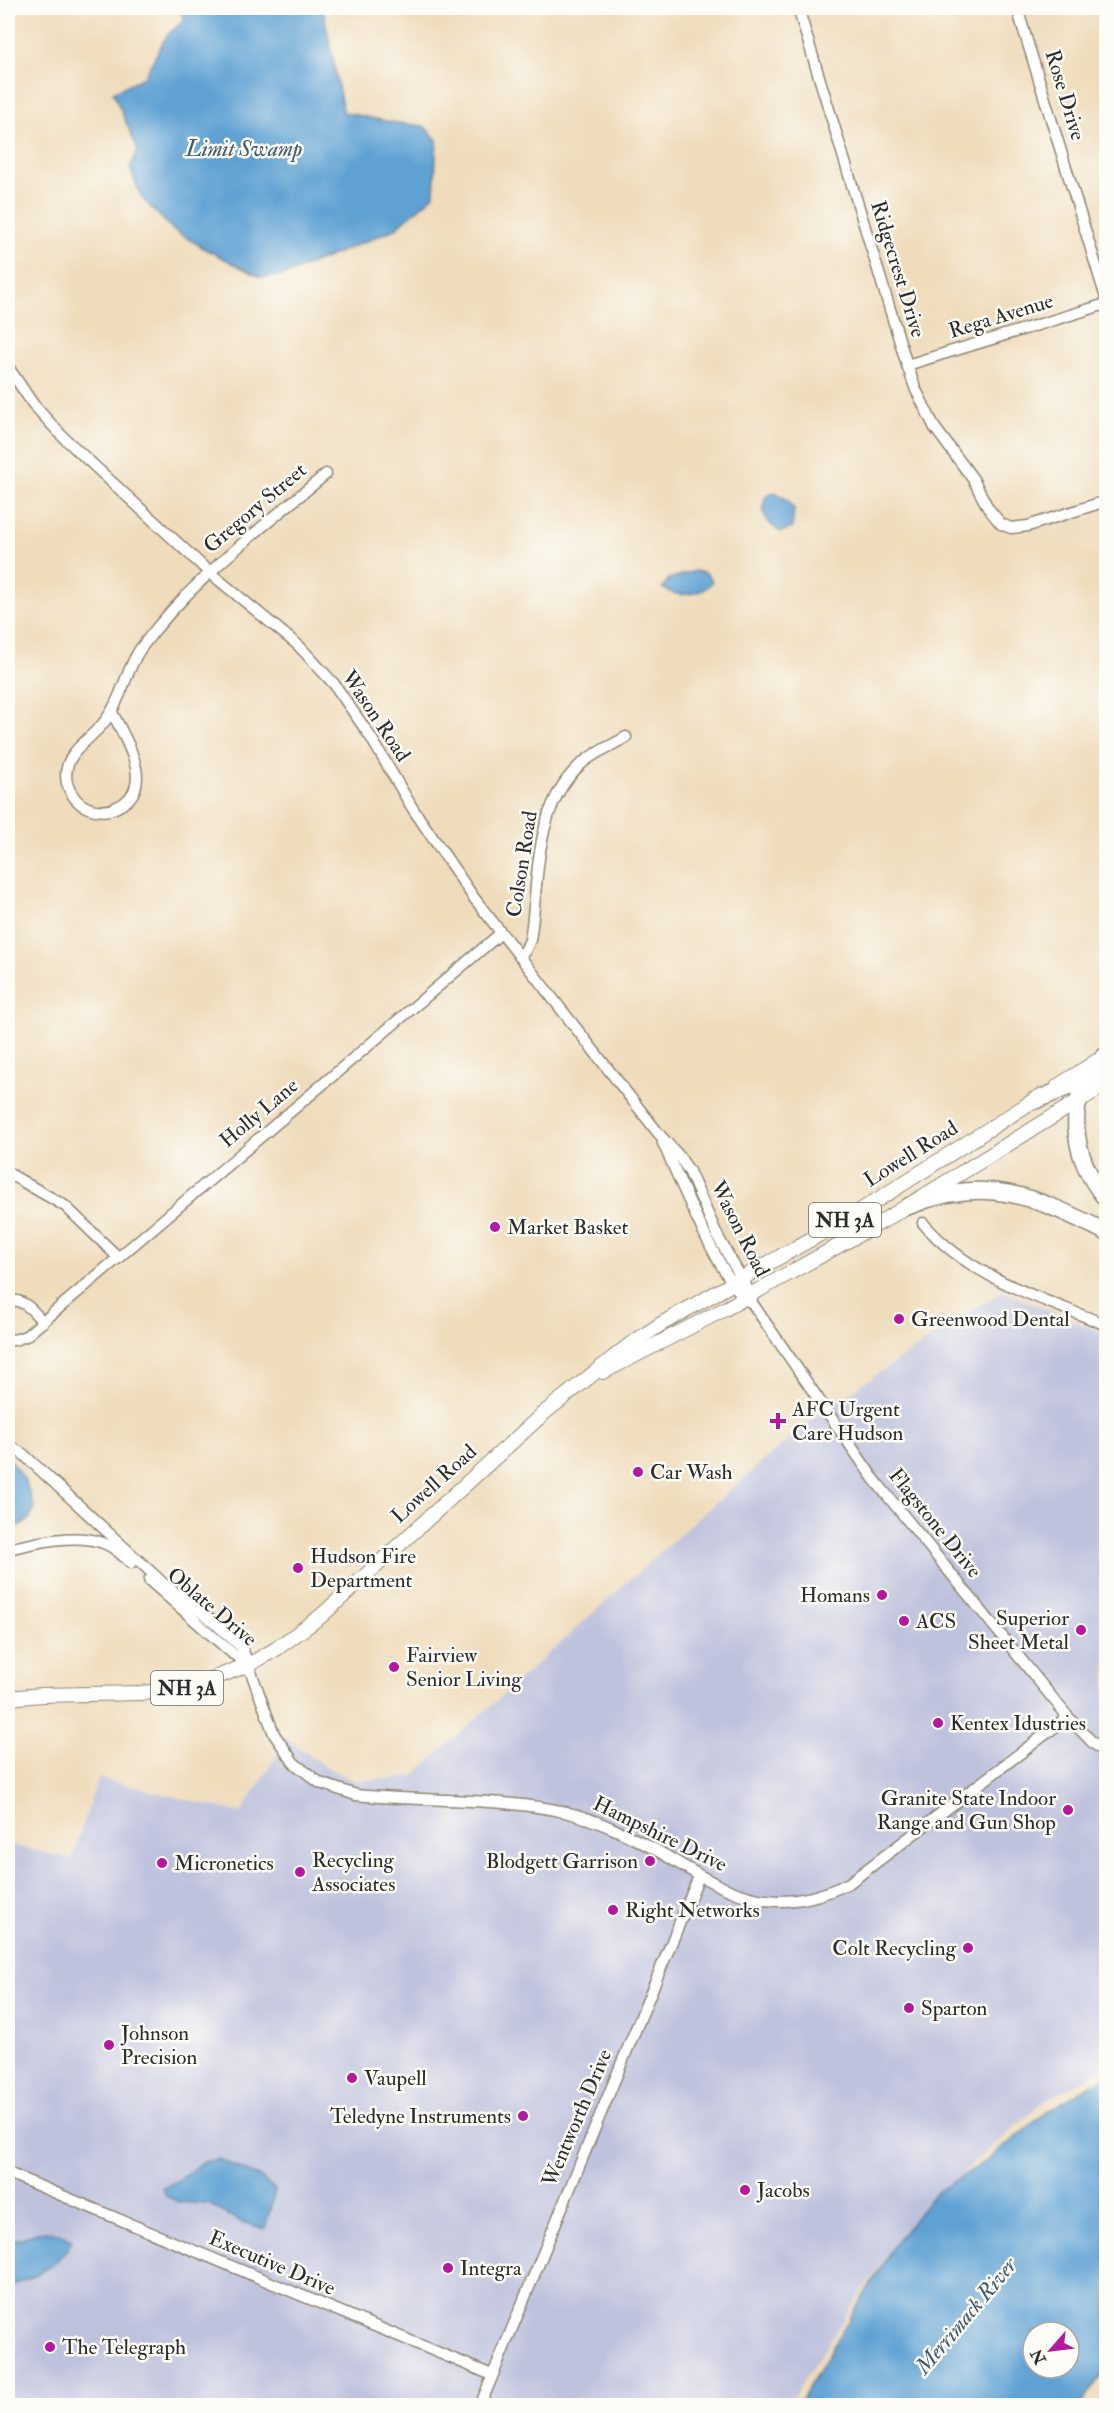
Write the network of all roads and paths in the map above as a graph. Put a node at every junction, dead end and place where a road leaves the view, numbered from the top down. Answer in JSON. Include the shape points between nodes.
{"nodes":[{"id":1,"x":798,"y":8,"type":"edge"},
{"id":2,"x":1017,"y":8,"type":"edge"},
{"id":3,"x":1107,"y":298,"type":"edge"},
{"id":4,"x":1107,"y":304,"type":"edge"},
{"id":5,"x":907,"y":365,"type":"junction"},
{"id":6,"x":8,"y":368,"type":"edge"},
{"id":7,"x":326,"y":474,"type":"dead end"},
{"id":8,"x":1107,"y":501,"type":"edge"},
{"id":9,"x":209,"y":572,"type":"junction"},
{"id":10,"x":112,"y":712,"type":"junction"},
{"id":11,"x":626,"y":737,"type":"dead end"},
{"id":12,"x":501,"y":933,"type":"junction"},
{"id":13,"x":519,"y":956,"type":"junction"},
{"id":14,"x":1106,"y":1055,"type":"edge"},
{"id":15,"x":1107,"y":1076,"type":"edge"},
{"id":16,"x":1084,"y":1081,"type":"junction"},
{"id":17,"x":1107,"y":1084,"type":"edge"},
{"id":18,"x":1034,"y":1101,"type":"junction"},
{"id":19,"x":1078,"y":1102,"type":"junction"},
{"id":20,"x":8,"y":1173,"type":"edge"},
{"id":21,"x":1107,"y":1199,"type":"edge"},
{"id":22,"x":909,"y":1206,"type":"junction"},
{"id":23,"x":923,"y":1223,"type":"dead end"},
{"id":24,"x":1107,"y":1232,"type":"edge"},
{"id":25,"x":119,"y":1258,"type":"junction"},
{"id":26,"x":738,"y":1281,"type":"junction"},
{"id":27,"x":749,"y":1299,"type":"junction"},
{"id":28,"x":8,"y":1301,"type":"edge"},
{"id":29,"x":43,"y":1322,"type":"junction"},
{"id":30,"x":1107,"y":1325,"type":"edge"},
{"id":31,"x":8,"y":1339,"type":"edge"},
{"id":32,"x":584,"y":1380,"type":"junction"},
{"id":33,"x":8,"y":1445,"type":"edge"},
{"id":34,"x":102,"y":1525,"type":"junction"},
{"id":35,"x":89,"y":1539,"type":"junction"},
{"id":36,"x":8,"y":1549,"type":"edge"},
{"id":37,"x":250,"y":1664,"type":"junction"},
{"id":38,"x":8,"y":1698,"type":"edge"},
{"id":39,"x":1068,"y":1718,"type":"junction"},
{"id":40,"x":1107,"y":1753,"type":"edge"},
{"id":41,"x":699,"y":1876,"type":"junction"},
{"id":42,"x":8,"y":2173,"type":"edge"},
{"id":43,"x":492,"y":2375,"type":"junction"},
{"id":44,"x":480,"y":2406,"type":"edge"}],
"edges":[{"from":1,"to":5,"type":"street","name":"Ridgecrest Drive"},
{"from":2,"to":3,"type":"street","name":"Rose Drive"},
{"from":4,"to":5,"type":"street","name":"Rega Avenue"},
{"from":5,"to":8,"type":"street","name":"Ridgecrest Drive","via":[[935,428],[1001,524],[1011,528],[1028,526]]},
{"from":6,"to":9,"type":"street","name":"Wason Road","via":[[62,436]]},
{"from":7,"to":9,"type":"street","name":"Gregory Street"},
{"from":9,"to":10,"type":"street","name":"Gregory Street","via":[[139,650]]},
{"from":9,"to":12,"type":"street","name":"Wason Road","via":[[291,639],[334,684],[436,844]]},
{"from":10,"to":10,"type":"street","name":"Gregory Street","via":[[75,750],[67,766],[71,794],[95,810],[119,806],[137,783],[136,765]]},
{"from":11,"to":13,"type":"street","name":"Colson Road","via":[[586,760],[553,801],[544,830],[530,940]]},
{"from":12,"to":13,"type":"street","name":"Wason Road"},
{"from":12,"to":25,"type":"street","name":"Holly Lane"},
{"from":13,"to":26,"type":"street","name":"Wason Road","via":[[689,1171]]},
{"from":14,"to":16,"type":"highway"},
{"from":14,"to":18,"type":"main road","name":"Lowell Road","number":"NH 3A"},
{"from":15,"to":16,"type":"highway"},
{"from":16,"to":18,"type":"highway"},
{"from":16,"to":19,"type":"highway"},
{"from":17,"to":19,"type":"main road","name":"Lowell Road","number":"NH 3A"},
{"from":18,"to":26,"type":"main road","name":"Lowell Road","number":"NH 3A","via":[[877,1200]]},
{"from":19,"to":21,"type":"highway","via":[[1082,1158]]},
{"from":19,"to":22,"type":"main road","name":"Lowell Road","number":"NH 3A"},
{"from":20,"to":25,"type":"street","via":[[65,1206]]},
{"from":22,"to":24,"type":"highway","via":[[952,1193],[1008,1192],[1045,1202]]},
{"from":22,"to":27,"type":"main road","name":"Lowell Road","number":"NH 3A"},
{"from":23,"to":30,"type":"street","via":[[952,1253],[978,1270]]},
{"from":25,"to":29,"type":"street","name":"Holly Lane"},
{"from":26,"to":27,"type":"street","name":"Wason Road"},
{"from":26,"to":32,"type":"main road","name":"Lowell Road","number":"NH 3A","via":[[644,1335]]},
{"from":27,"to":32,"type":"main road","name":"Lowell Road","number":"NH 3A"},
{"from":27,"to":39,"type":"street","name":"Flagstone Drive","via":[[848,1445]]},
{"from":28,"to":29,"type":"street","via":[[25,1303]]},
{"from":29,"to":31,"type":"street","name":"Holly Lane","via":[[21,1339]]},
{"from":32,"to":37,"type":"main road","name":"Lowell Road","number":"NH 3A","via":[[321,1616]]},
{"from":33,"to":34,"type":"street","name":"Oblate Drive"},
{"from":34,"to":35,"type":"street"},
{"from":34,"to":37,"type":"street","name":"Oblate Drive","via":[[164,1584],[232,1638]]},
{"from":35,"to":36,"type":"street","via":[[45,1541]]},
{"from":35,"to":37,"type":"street","name":"Oblate Drive","via":[[122,1554],[233,1654]]},
{"from":37,"to":38,"type":"main road","name":"Lowell Road","number":"NH 3A","via":[[189,1688],[163,1692]]},
{"from":37,"to":41,"type":"street","name":"Hampshire Drive","via":[[280,1745],[301,1770],[320,1783],[356,1795],[505,1804],[567,1813],[607,1826]]},
{"from":39,"to":40,"type":"street","name":"Flagstone Drive"},
{"from":39,"to":41,"type":"street","name":"Hampshire Drive","via":[[867,1872],[830,1892],[789,1901],[768,1901]]},
{"from":41,"to":43,"type":"street","name":"Wentworth Drive"},
{"from":42,"to":43,"type":"street","name":"Executive Drive"},
{"from":43,"to":44,"type":"street"}]}
